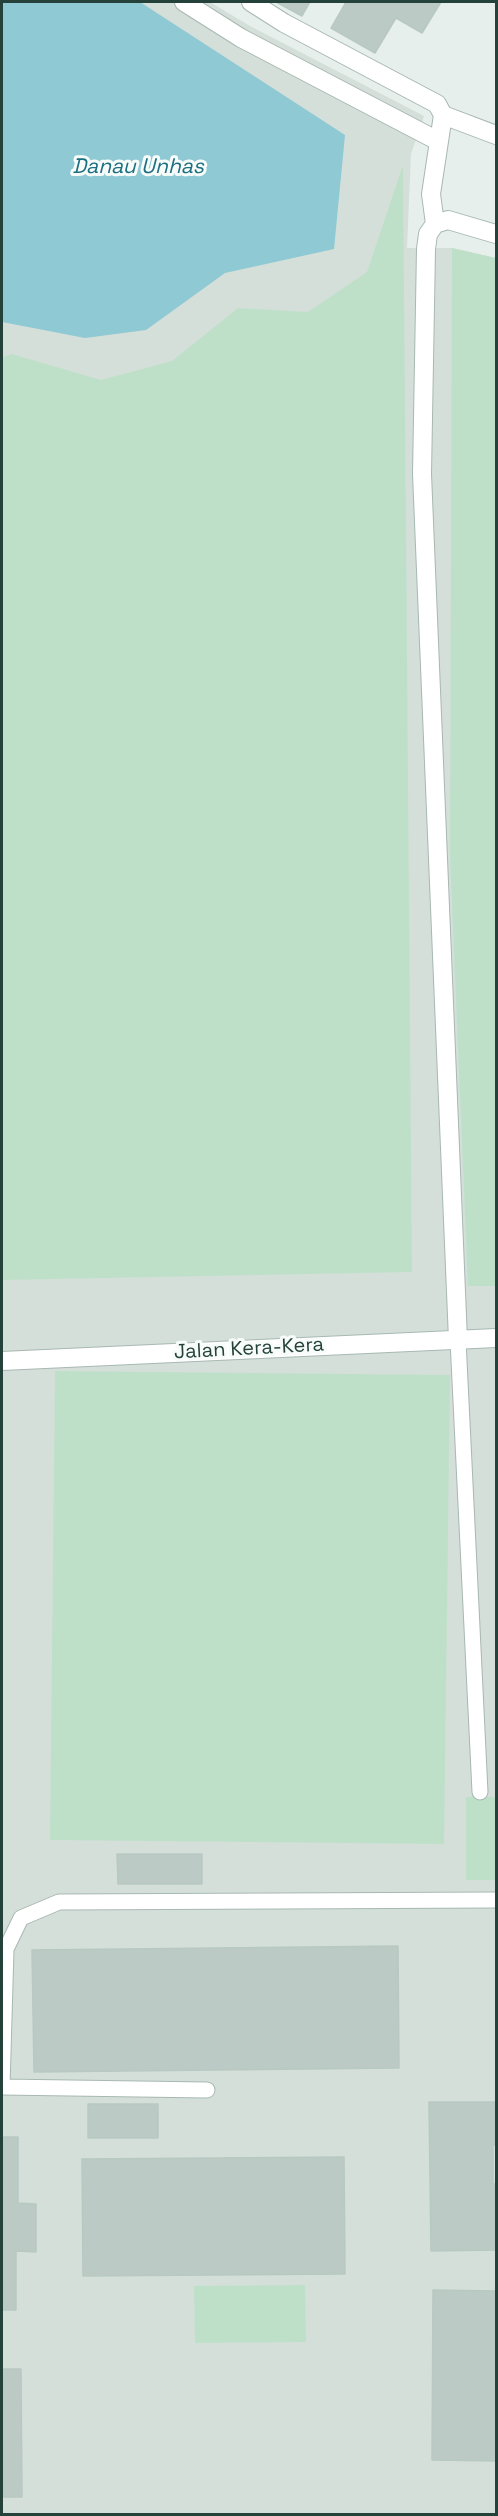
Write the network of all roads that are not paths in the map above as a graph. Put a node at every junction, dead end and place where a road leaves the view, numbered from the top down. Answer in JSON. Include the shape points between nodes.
{"nodes":[{"id":1,"x":184,"y":2,"type":"edge"},
{"id":2,"x":251,"y":2,"type":"edge"},
{"id":3,"x":443,"y":115,"type":"junction"},
{"id":4,"x":496,"y":135,"type":"edge"},
{"id":5,"x":438,"y":141,"type":"junction"},
{"id":6,"x":435,"y":224,"type":"junction"},
{"id":7,"x":496,"y":234,"type":"edge"},
{"id":8,"x":496,"y":1338,"type":"edge"},
{"id":9,"x":458,"y":1340,"type":"junction"},
{"id":10,"x":2,"y":1361,"type":"edge"},
{"id":11,"x":480,"y":1792,"type":"dead end"},
{"id":12,"x":496,"y":1900,"type":"edge"},
{"id":13,"x":2,"y":2087,"type":"edge"},
{"id":14,"x":207,"y":2090,"type":"dead end"}],
"edges":[{"from":1,"to":5,"type":"street","via":[[241,38]]},
{"from":2,"to":3,"type":"street","via":[[438,104]]},
{"from":3,"to":4,"type":"street"},
{"from":3,"to":5,"type":"street"},
{"from":5,"to":6,"type":"street","via":[[431,194]]},
{"from":6,"to":7,"type":"street","via":[[448,220]]},
{"from":6,"to":9,"type":"street","via":[[428,234],[426,249],[422,474]]},
{"from":8,"to":9,"type":"street","name":"Jalan Kera-Kera"},
{"from":9,"to":10,"type":"street","name":"Jalan Kera-Kera"},
{"from":9,"to":11,"type":"lane"},
{"from":12,"to":13,"type":"lane","via":[[58,1902],[21,1918],[6,1948]]},
{"from":13,"to":14,"type":"lane"}]}
